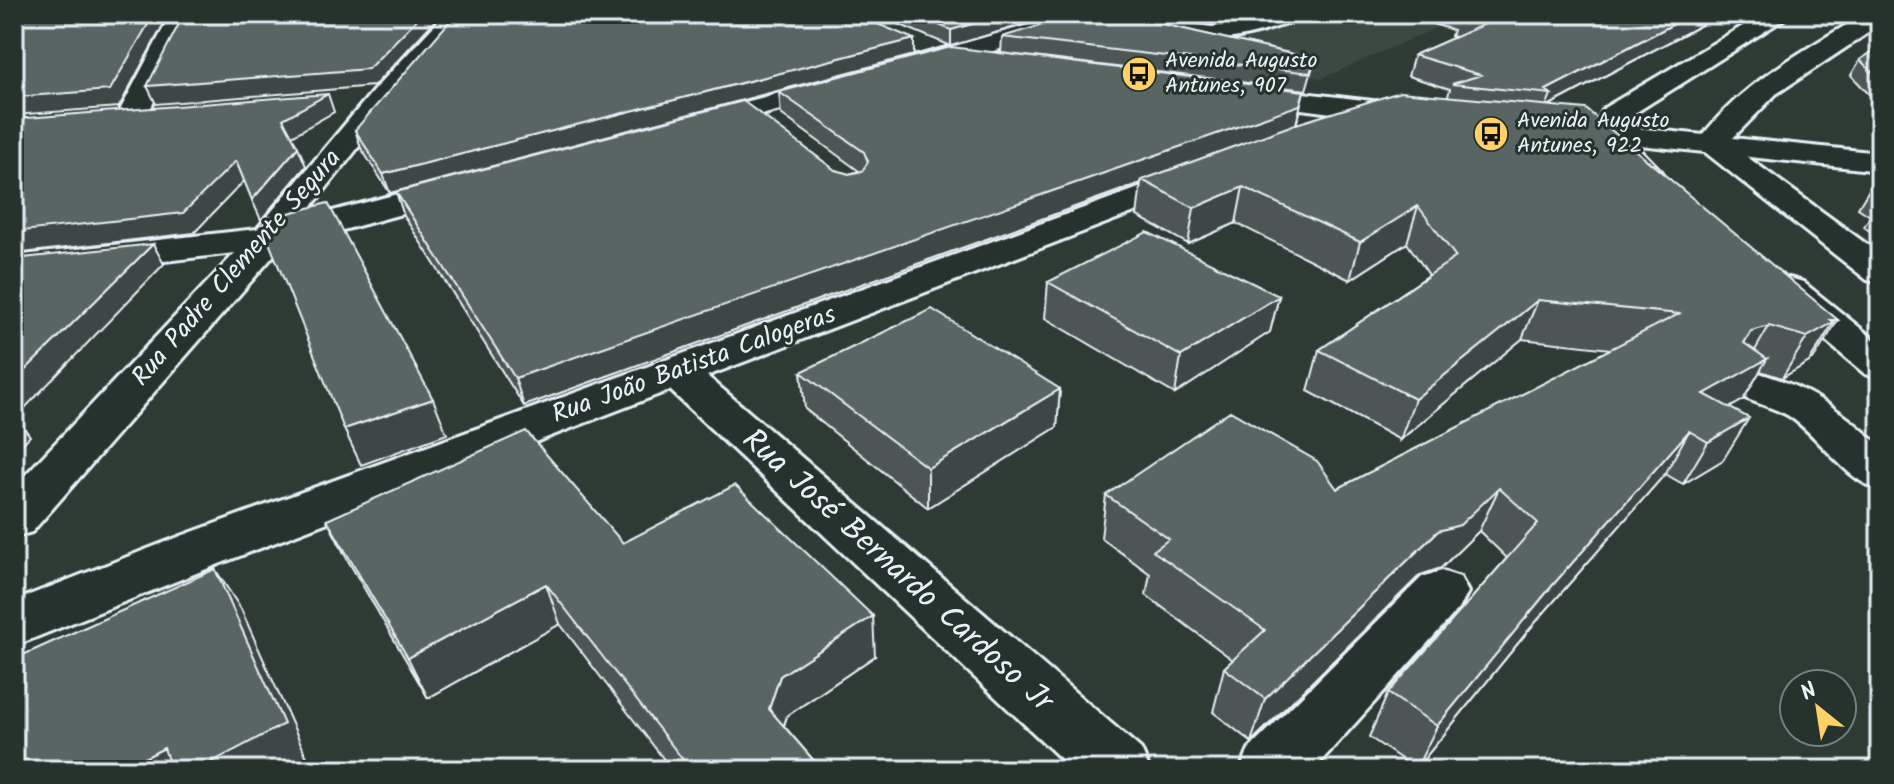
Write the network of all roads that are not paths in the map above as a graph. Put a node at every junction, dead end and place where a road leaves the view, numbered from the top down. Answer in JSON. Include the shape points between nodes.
{"nodes":[{"id":1,"x":183,"y":14,"type":"edge"},
{"id":2,"x":458,"y":14,"type":"edge"},
{"id":3,"x":1094,"y":14,"type":"edge"},
{"id":4,"x":1132,"y":14,"type":"edge"},
{"id":5,"x":1291,"y":14,"type":"edge"},
{"id":6,"x":1780,"y":14,"type":"edge"},
{"id":7,"x":1880,"y":15,"type":"edge"},
{"id":8,"x":908,"y":42,"type":"edge"},
{"id":9,"x":950,"y":57,"type":"junction"},
{"id":10,"x":1020,"y":66,"type":"edge"},
{"id":11,"x":1221,"y":91,"type":"edge"},
{"id":12,"x":750,"y":109,"type":"junction"},
{"id":13,"x":1376,"y":111,"type":"junction"},
{"id":14,"x":163,"y":115,"type":"edge"},
{"id":15,"x":1432,"y":116,"type":"edge"},
{"id":16,"x":131,"y":118,"type":"junction"},
{"id":17,"x":102,"y":120,"type":"edge"},
{"id":18,"x":1535,"y":127,"type":"edge"},
{"id":19,"x":659,"y":133,"type":"edge"},
{"id":20,"x":784,"y":134,"type":"edge"},
{"id":21,"x":1607,"y":134,"type":"junction"},
{"id":22,"x":1298,"y":140,"type":"edge"},
{"id":23,"x":1711,"y":145,"type":"junction"},
{"id":24,"x":1880,"y":162,"type":"edge"},
{"id":25,"x":1225,"y":167,"type":"edge"},
{"id":26,"x":490,"y":179,"type":"edge"},
{"id":27,"x":1665,"y":187,"type":"edge"},
{"id":28,"x":268,"y":239,"type":"junction"},
{"id":29,"x":1760,"y":266,"type":"edge"},
{"id":30,"x":14,"y":267,"type":"edge"},
{"id":31,"x":1880,"y":272,"type":"edge"},
{"id":32,"x":1880,"y":365,"type":"edge"},
{"id":33,"x":676,"y":372,"type":"junction"},
{"id":34,"x":1745,"y":382,"type":"edge"},
{"id":35,"x":1880,"y":474,"type":"edge"},
{"id":36,"x":14,"y":519,"type":"edge"},
{"id":37,"x":1441,"y":592,"type":"dead end"},
{"id":38,"x":14,"y":624,"type":"edge"},
{"id":39,"x":1118,"y":770,"type":"edge"},
{"id":40,"x":1272,"y":770,"type":"edge"}],
"edges":[{"from":1,"to":16,"type":"street"},
{"from":2,"to":28,"type":"street","name":"Rua Padre Clemente Segura","via":[[368,98]]},
{"from":3,"to":9,"type":"street"},
{"from":4,"to":5,"type":"street","via":[[1210,36],[1245,32]]},
{"from":6,"to":21,"type":"street","via":[[1614,114]]},
{"from":7,"to":23,"type":"street","via":[[1750,100]]},
{"from":8,"to":9,"type":"street"},
{"from":9,"to":10,"type":"street"},
{"from":9,"to":12,"type":"street"},
{"from":11,"to":13,"type":"street"},
{"from":12,"to":19,"type":"street"},
{"from":12,"to":20,"type":"street"},
{"from":13,"to":15,"type":"street"},
{"from":13,"to":22,"type":"street"},
{"from":14,"to":16,"type":"street"},
{"from":16,"to":17,"type":"street"},
{"from":18,"to":21,"type":"street"},
{"from":21,"to":23,"type":"street"},
{"from":21,"to":27,"type":"street"},
{"from":23,"to":24,"type":"street"},
{"from":23,"to":31,"type":"street"},
{"from":25,"to":33,"type":"street","name":"Rua João Batista Calogeras"},
{"from":26,"to":28,"type":"street"},
{"from":28,"to":30,"type":"street"},
{"from":28,"to":36,"type":"street","name":"Rua Padre Clemente Segura"},
{"from":29,"to":32,"type":"street"},
{"from":33,"to":38,"type":"street","name":"Rua João Batista Calogeras"},
{"from":33,"to":39,"type":"street","name":"Rua José Bernardo Cardoso Jr"},
{"from":34,"to":35,"type":"street","via":[[1820,414]]},
{"from":37,"to":40,"type":"street"}]}
